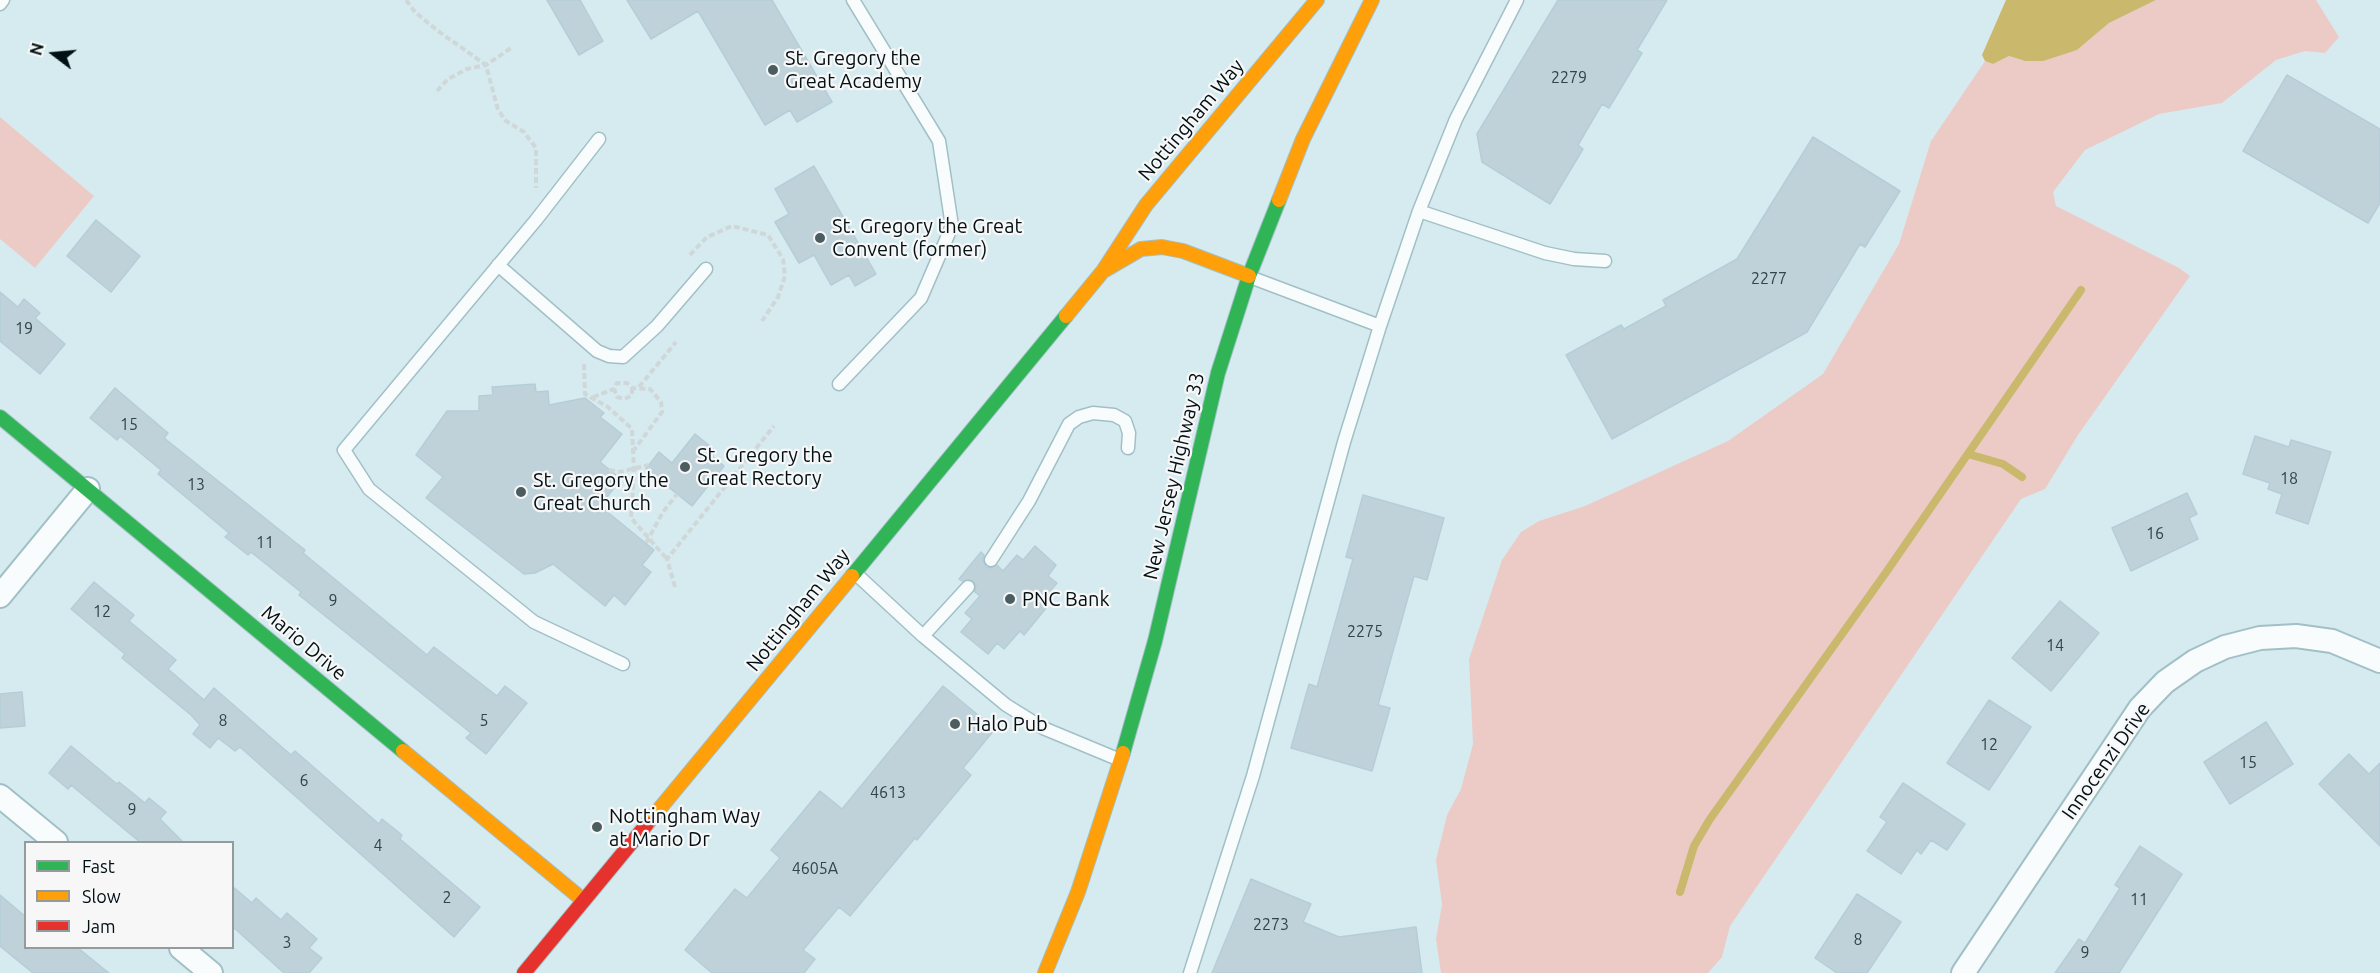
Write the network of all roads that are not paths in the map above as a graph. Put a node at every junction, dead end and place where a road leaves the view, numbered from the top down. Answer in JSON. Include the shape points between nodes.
{"nodes":[{"id":1,"x":3,"y":0,"type":"edge"},
{"id":2,"x":853,"y":0,"type":"edge"},
{"id":3,"x":1317,"y":0,"type":"edge"},
{"id":4,"x":1372,"y":0,"type":"edge"},
{"id":5,"x":1517,"y":0,"type":"edge"},
{"id":6,"x":0,"y":4,"type":"edge"},
{"id":7,"x":599,"y":139,"type":"dead end"},
{"id":8,"x":1419,"y":211,"type":"junction"},
{"id":9,"x":1605,"y":261,"type":"dead end"},
{"id":10,"x":498,"y":265,"type":"junction"},
{"id":11,"x":706,"y":269,"type":"dead end"},
{"id":12,"x":1103,"y":271,"type":"junction"},
{"id":13,"x":1249,"y":276,"type":"junction"},
{"id":14,"x":1380,"y":326,"type":"junction"},
{"id":15,"x":839,"y":384,"type":"dead end"},
{"id":16,"x":0,"y":417,"type":"edge"},
{"id":17,"x":1128,"y":448,"type":"dead end"},
{"id":18,"x":88,"y":489,"type":"junction"},
{"id":19,"x":991,"y":560,"type":"dead end"},
{"id":20,"x":854,"y":572,"type":"junction"},
{"id":21,"x":968,"y":587,"type":"dead end"},
{"id":22,"x":0,"y":596,"type":"edge"},
{"id":23,"x":923,"y":636,"type":"junction"},
{"id":24,"x":2380,"y":661,"type":"edge"},
{"id":25,"x":623,"y":664,"type":"dead end"},
{"id":26,"x":1121,"y":760,"type":"junction"},
{"id":27,"x":0,"y":796,"type":"edge"},
{"id":28,"x":54,"y":841,"type":"edge"},
{"id":29,"x":583,"y":900,"type":"junction"},
{"id":30,"x":181,"y":949,"type":"edge"},
{"id":31,"x":211,"y":973,"type":"edge"},
{"id":32,"x":524,"y":973,"type":"edge"},
{"id":33,"x":1046,"y":973,"type":"edge"},
{"id":34,"x":1190,"y":973,"type":"edge"},
{"id":35,"x":1963,"y":973,"type":"edge"}],
"edges":[{"from":1,"to":6,"type":"lane"},
{"from":2,"to":15,"type":"lane","via":[[939,141],[952,226],[921,298]]},
{"from":3,"to":12,"type":"street","name":"Nottingham Way","via":[[1146,205]]},
{"from":4,"to":13,"type":"street","name":"New Jersey Highway 33","via":[[1303,139]]},
{"from":5,"to":8,"type":"lane","via":[[1456,119]]},
{"from":7,"to":10,"type":"lane"},
{"from":8,"to":9,"type":"lane","via":[[1545,253],[1574,260]]},
{"from":8,"to":14,"type":"lane"},
{"from":10,"to":11,"type":"lane","via":[[595,350],[623,357],[657,326]]},
{"from":10,"to":25,"type":"lane","via":[[344,450],[369,489],[534,622]]},
{"from":12,"to":13,"type":"street","name":"Nottingham Way","via":[[1141,249],[1162,247]]},
{"from":12,"to":20,"type":"street","name":"Nottingham Way"},
{"from":13,"to":14,"type":"lane"},
{"from":13,"to":26,"type":"street","name":"New Jersey Highway 33","via":[[1218,373],[1155,641]]},
{"from":14,"to":34,"type":"lane","via":[[1344,442],[1253,776]]},
{"from":16,"to":18,"type":"street","name":"Mario Drive"},
{"from":17,"to":19,"type":"lane","via":[[1125,421],[1114,415],[1093,413],[1074,421]]},
{"from":18,"to":22,"type":"street"},
{"from":18,"to":29,"type":"street","name":"Mario Drive"},
{"from":20,"to":23,"type":"lane"},
{"from":20,"to":29,"type":"street","name":"Nottingham Way"},
{"from":21,"to":23,"type":"lane"},
{"from":23,"to":26,"type":"lane","via":[[1006,705],[1043,728]]},
{"from":24,"to":35,"type":"street","name":"Innocenzi Drive","via":[[2332,641],[2296,636],[2260,638],[2225,647],[2195,661],[2165,682],[2140,708]]},
{"from":26,"to":33,"type":"street","name":"New Jersey Highway 33","via":[[1078,892]]},
{"from":27,"to":28,"type":"street"},
{"from":29,"to":32,"type":"street","name":"Nottingham Way"},
{"from":30,"to":31,"type":"street"}]}
